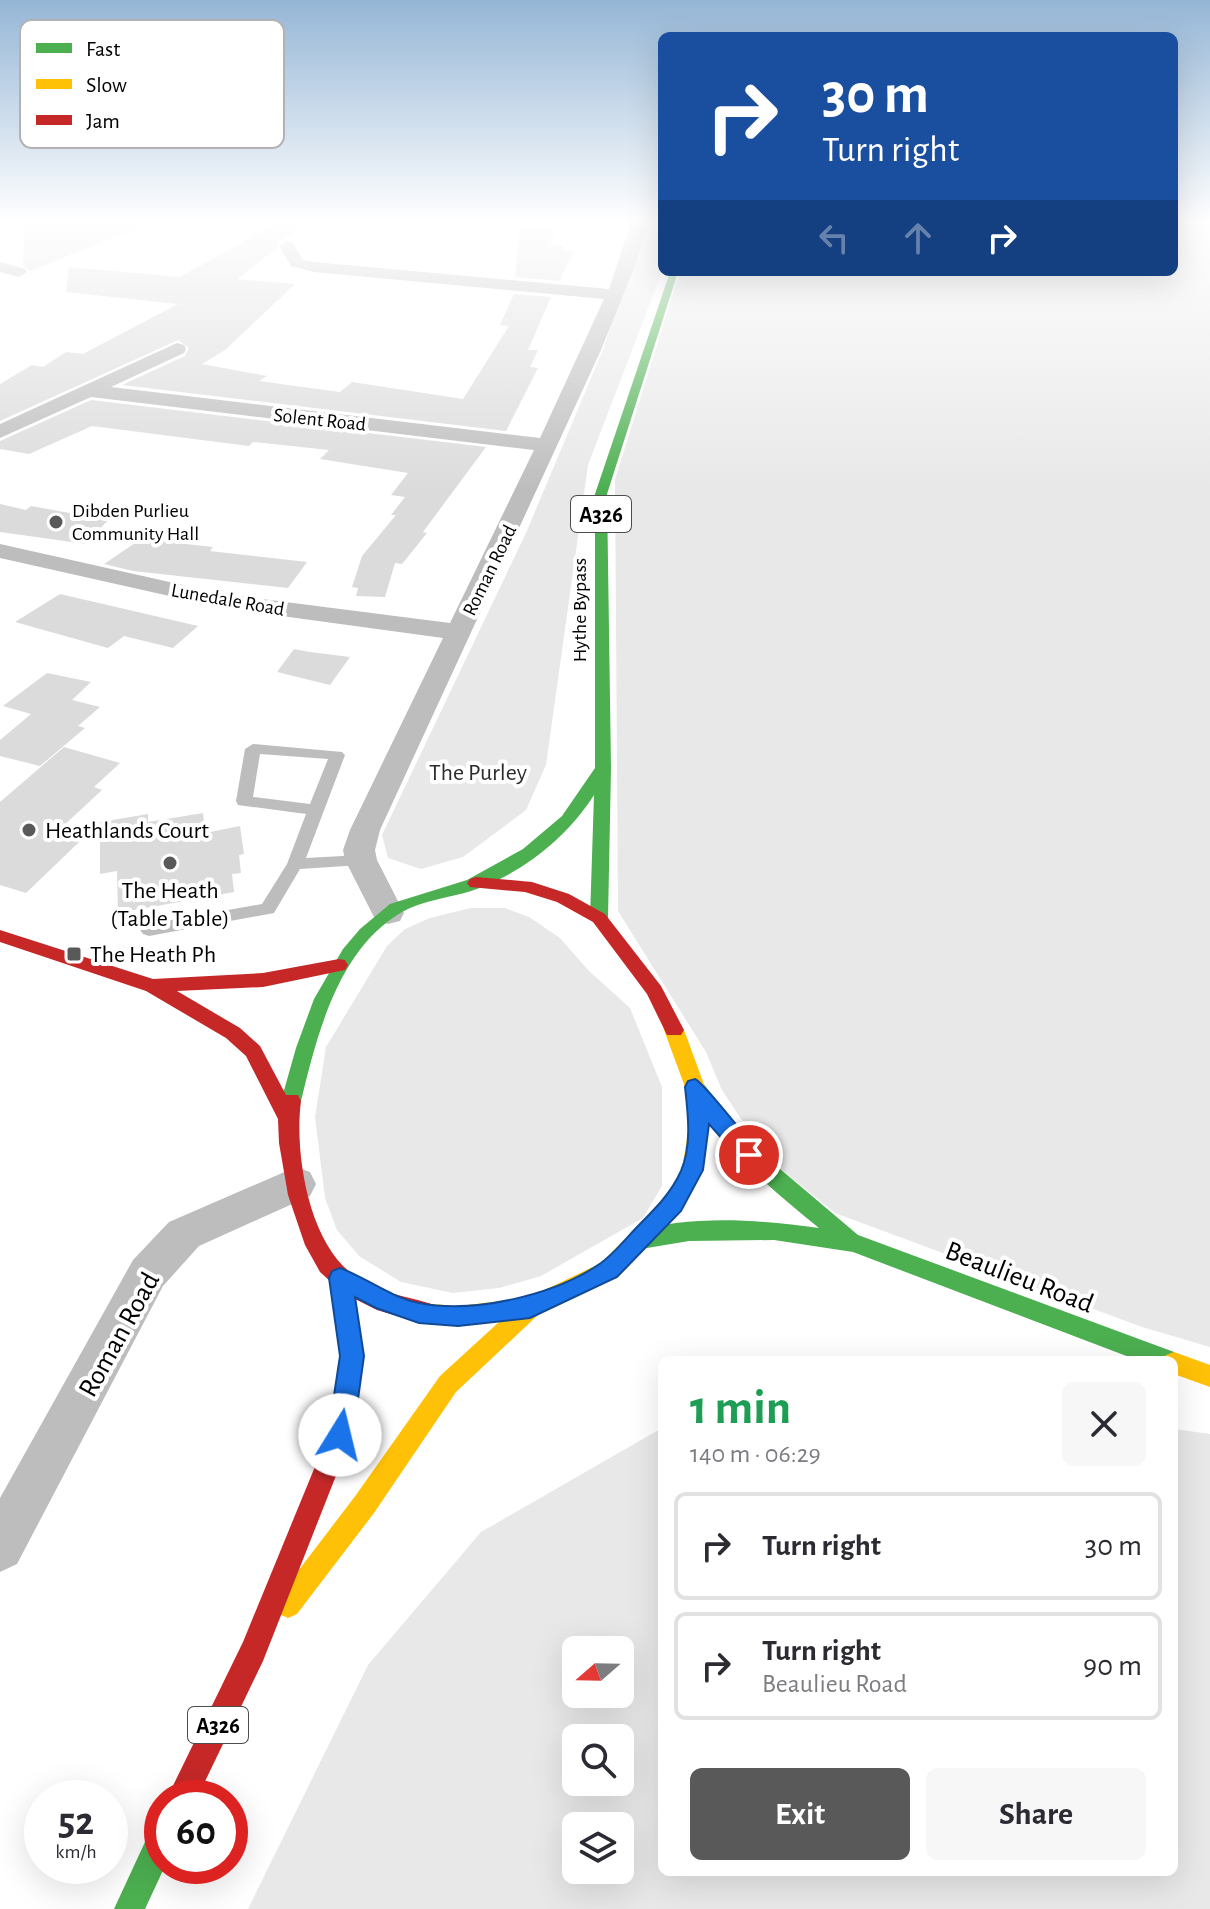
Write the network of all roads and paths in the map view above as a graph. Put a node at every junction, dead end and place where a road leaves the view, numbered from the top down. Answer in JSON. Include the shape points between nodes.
{"nodes":[{"id":1,"x":607,"y":312,"type":"edge"},
{"id":2,"x":661,"y":312,"type":"edge"},
{"id":3,"x":177,"y":349,"type":"dead end"},
{"id":4,"x":91,"y":391,"type":"junction"},
{"id":5,"x":0,"y":432,"type":"edge"},
{"id":6,"x":549,"y":445,"type":"junction"},
{"id":7,"x":2,"y":553,"type":"edge"},
{"id":8,"x":458,"y":632,"type":"junction"},
{"id":9,"x":603,"y":768,"type":"junction"},
{"id":10,"x":309,"y":809,"type":"dead end"},
{"id":11,"x":361,"y":860,"type":"junction"},
{"id":12,"x":295,"y":864,"type":"junction"},
{"id":13,"x":476,"y":883,"type":"junction"},
{"id":14,"x":388,"y":913,"type":"junction"},
{"id":15,"x":599,"y":918,"type":"junction"},
{"id":16,"x":149,"y":930,"type":"dead end"},
{"id":17,"x":0,"y":936,"type":"edge"},
{"id":18,"x":339,"y":965,"type":"junction"},
{"id":19,"x":153,"y":986,"type":"junction"},
{"id":20,"x":695,"y":1087,"type":"junction"},
{"id":21,"x":287,"y":1116,"type":"junction"},
{"id":22,"x":296,"y":1184,"type":"junction"},
{"id":23,"x":641,"y":1240,"type":"junction"},
{"id":24,"x":854,"y":1243,"type":"junction"},
{"id":25,"x":340,"y":1278,"type":"junction"},
{"id":26,"x":530,"y":1308,"type":"junction"},
{"id":27,"x":1155,"y":1356,"type":"edge"},
{"id":28,"x":1178,"y":1364,"type":"edge"},
{"id":29,"x":1210,"y":1376,"type":"edge"},
{"id":30,"x":0,"y":1547,"type":"edge"},
{"id":31,"x":253,"y":1651,"type":"junction"},
{"id":32,"x":191,"y":1780,"type":"edge"},
{"id":33,"x":144,"y":1878,"type":"edge"},
{"id":34,"x":129,"y":1909,"type":"edge"}],
"edges":[{"from":1,"to":6,"type":"street","name":"Roman Road"},
{"from":2,"to":9,"type":"main road","name":"Hythe Bypass","number":"A326","via":[[601,494]]},
{"from":3,"to":4,"type":"street"},
{"from":4,"to":5,"type":"street"},
{"from":4,"to":6,"type":"street","name":"Solent Road"},
{"from":6,"to":8,"type":"street","name":"Roman Road"},
{"from":7,"to":8,"type":"street","name":"Lunedale Road","via":[[223,601]]},
{"from":8,"to":11,"type":"street","name":"Roman Road","via":[[365,830]]},
{"from":9,"to":13,"type":"main road","via":[[576,810],[552,834]]},
{"from":9,"to":15,"type":"main road","name":"Hythe Bypass","number":"A326"},
{"from":10,"to":12,"type":"lane","via":[[244,801],[253,749],[337,755]]},
{"from":11,"to":12,"type":"lane"},
{"from":11,"to":14,"type":"street"},
{"from":12,"to":16,"type":"lane","via":[[268,909]]},
{"from":13,"to":14,"type":"main road"},
{"from":13,"to":15,"type":"main road","via":[[526,886]]},
{"from":14,"to":18,"type":"main road"},
{"from":15,"to":20,"type":"main road","via":[[654,991]]},
{"from":17,"to":19,"type":"main road"},
{"from":18,"to":19,"type":"main road","via":[[263,980]]},
{"from":18,"to":21,"type":"main road","via":[[309,1029]]},
{"from":19,"to":21,"type":"main road","via":[[233,1033],[253,1051]]},
{"from":20,"to":23,"type":"main road","via":[[699,1126],[692,1170],[673,1205]]},
{"from":20,"to":24,"type":"main road","name":"Beaulieu Road","via":[[718,1121],[788,1194]]},
{"from":21,"to":22,"type":"main road"},
{"from":22,"to":25,"type":"main road","via":[[316,1245]]},
{"from":22,"to":30,"type":"street","name":"Roman Road","via":[[184,1234],[148,1273]]},
{"from":23,"to":24,"type":"main road","name":"Beaulieu Road","via":[[689,1232],[774,1231]]},
{"from":23,"to":26,"type":"main road","via":[[609,1270]]},
{"from":24,"to":27,"type":"main road","name":"Beaulieu Road"},
{"from":25,"to":26,"type":"main road","via":[[419,1313],[458,1316]]},
{"from":25,"to":31,"type":"main road","number":"A326","via":[[352,1356],[340,1435]]},
{"from":26,"to":31,"type":"main road","number":"A326","via":[[448,1384]]},
{"from":28,"to":29,"type":"main road"},
{"from":31,"to":32,"type":"main road","number":"A326"},
{"from":33,"to":34,"type":"main road"}]}
